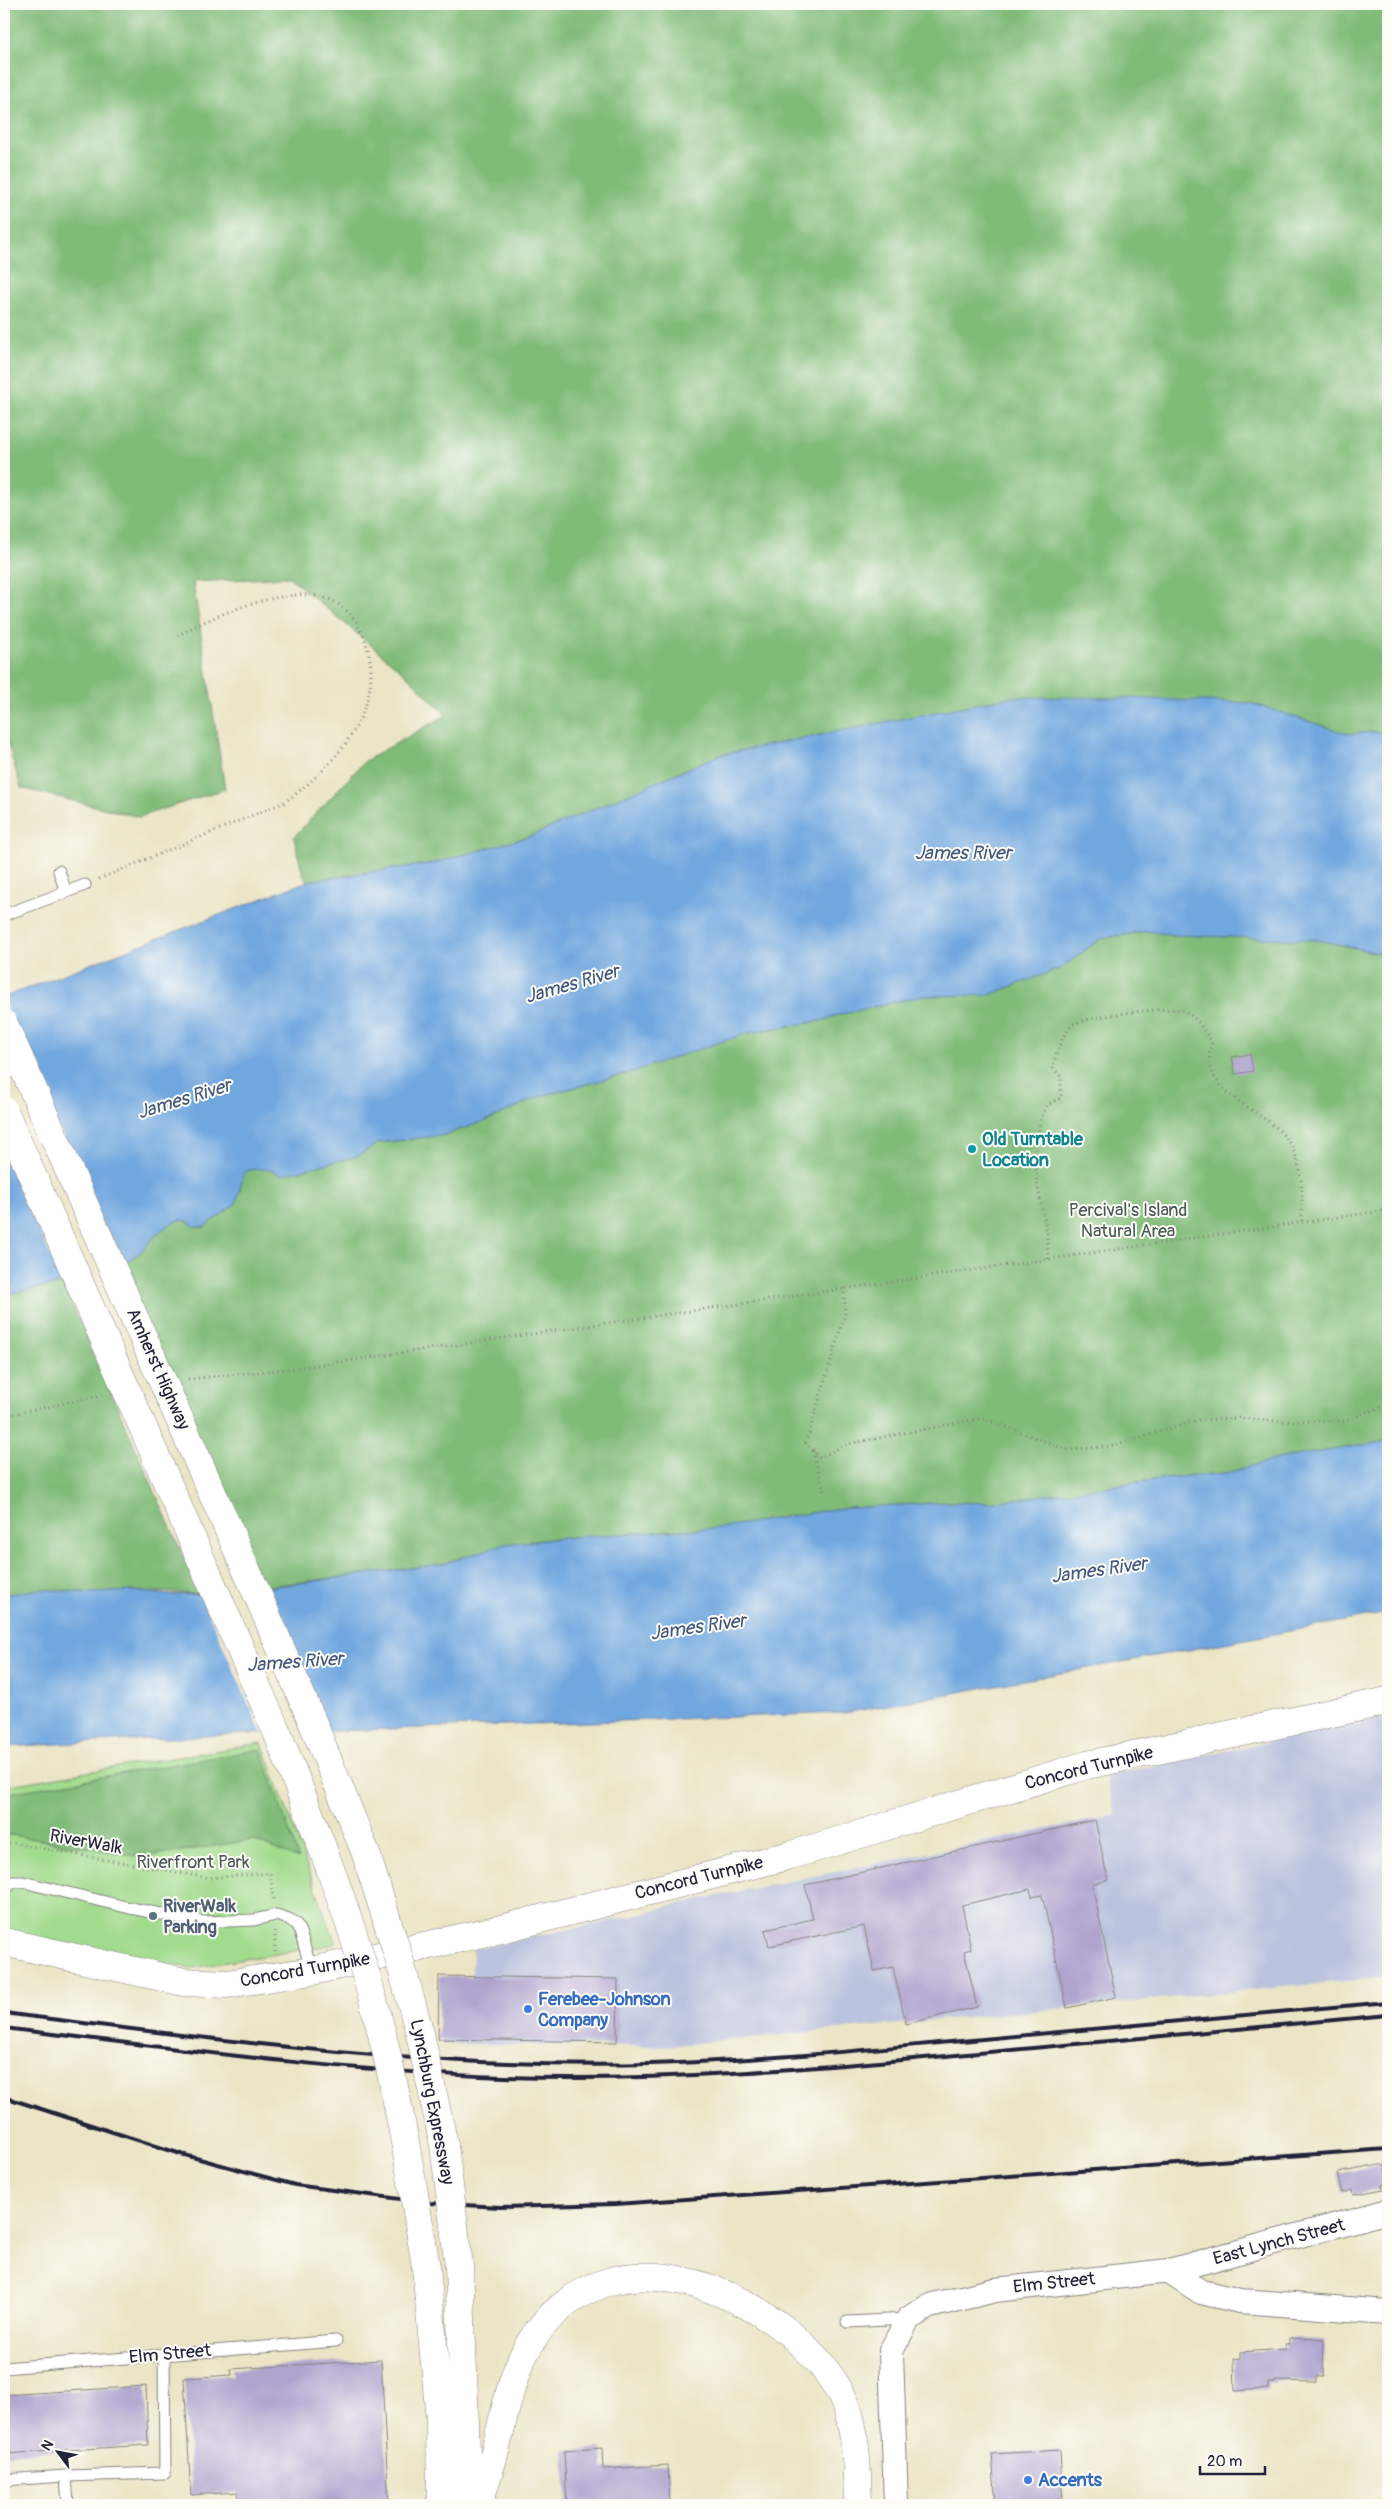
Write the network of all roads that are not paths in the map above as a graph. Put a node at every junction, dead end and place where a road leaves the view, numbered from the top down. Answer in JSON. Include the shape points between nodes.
{"nodes":[{"id":1,"x":59,"y":871,"type":"dead end"},
{"id":2,"x":85,"y":885,"type":"road end"},
{"id":3,"x":66,"y":892,"type":"junction"},
{"id":4,"x":4,"y":915,"type":"edge"},
{"id":5,"x":4,"y":1024,"type":"edge"},
{"id":6,"x":4,"y":1111,"type":"edge"},
{"id":7,"x":1388,"y":1701,"type":"edge"},
{"id":8,"x":310,"y":1716,"type":"joint"},
{"id":9,"x":276,"y":1730,"type":"joint"},
{"id":10,"x":4,"y":1892,"type":"edge"},
{"id":11,"x":4,"y":1942,"type":"edge"},
{"id":12,"x":312,"y":1971,"type":"junction"},
{"id":13,"x":1388,"y":2211,"type":"edge"},
{"id":14,"x":1169,"y":2271,"type":"junction"},
{"id":15,"x":1388,"y":2312,"type":"edge"},
{"id":16,"x":908,"y":2319,"type":"junction"},
{"id":17,"x":847,"y":2322,"type":"dead end"},
{"id":18,"x":336,"y":2341,"type":"dead end"},
{"id":19,"x":164,"y":2354,"type":"junction"},
{"id":20,"x":4,"y":2368,"type":"edge"},
{"id":21,"x":66,"y":2476,"type":"junction"},
{"id":22,"x":4,"y":2480,"type":"edge"},
{"id":23,"x":68,"y":2505,"type":"edge"},
{"id":24,"x":442,"y":2505,"type":"edge"},
{"id":25,"x":468,"y":2505,"type":"edge"},
{"id":26,"x":478,"y":2505,"type":"edge"},
{"id":27,"x":858,"y":2505,"type":"edge"},
{"id":28,"x":896,"y":2505,"type":"edge"}],
"edges":[{"from":1,"to":3,"type":"lane"},
{"from":2,"to":3,"type":"lane"},
{"from":3,"to":4,"type":"lane"},
{"from":5,"to":8,"type":"main road","name":"Amherst Highway","bridge":true},
{"from":6,"to":9,"type":"main road","name":"Amherst Highway","bridge":true},
{"from":7,"to":12,"type":"main road","name":"Concord Turnpike","via":[[1087,1765],[795,1854],[502,1929]]},
{"from":8,"to":25,"type":"main road","name":"Lynchburg Expressway","bridge":true,"via":[[365,1851],[417,2024],[444,2145],[458,2266]]},
{"from":9,"to":24,"type":"main road","name":"Lynchburg Expressway","bridge":true,"via":[[318,1834],[352,1932],[380,2025],[404,2132],[426,2267],[440,2420]]},
{"from":10,"to":12,"type":"lane","via":[[12,1882],[23,1882],[203,1922],[276,1916],[289,1919],[296,1924]]},
{"from":11,"to":12,"type":"main road","name":"Concord Turnpike","via":[[184,1982],[227,1984]]},
{"from":13,"to":14,"type":"street","name":"East Lynch Street"},
{"from":14,"to":15,"type":"street","via":[[1201,2292],[1240,2301]]},
{"from":14,"to":16,"type":"street","name":"Elm Street","via":[[996,2290],[929,2306]]},
{"from":16,"to":17,"type":"lane"},
{"from":16,"to":28,"type":"street","via":[[891,2351]]},
{"from":18,"to":19,"type":"lane","name":"Elm Street"},
{"from":19,"to":20,"type":"lane","name":"Elm Street"},
{"from":19,"to":21,"type":"lane","via":[[165,2473]]},
{"from":21,"to":22,"type":"lane"},
{"from":21,"to":23,"type":"lane"},
{"from":26,"to":27,"type":"main road","via":[[495,2451],[509,2388],[520,2361],[542,2326],[569,2300],[588,2289],[634,2277],[695,2284],[727,2295],[755,2309],[799,2341],[829,2376],[846,2407],[852,2429]]}]}
